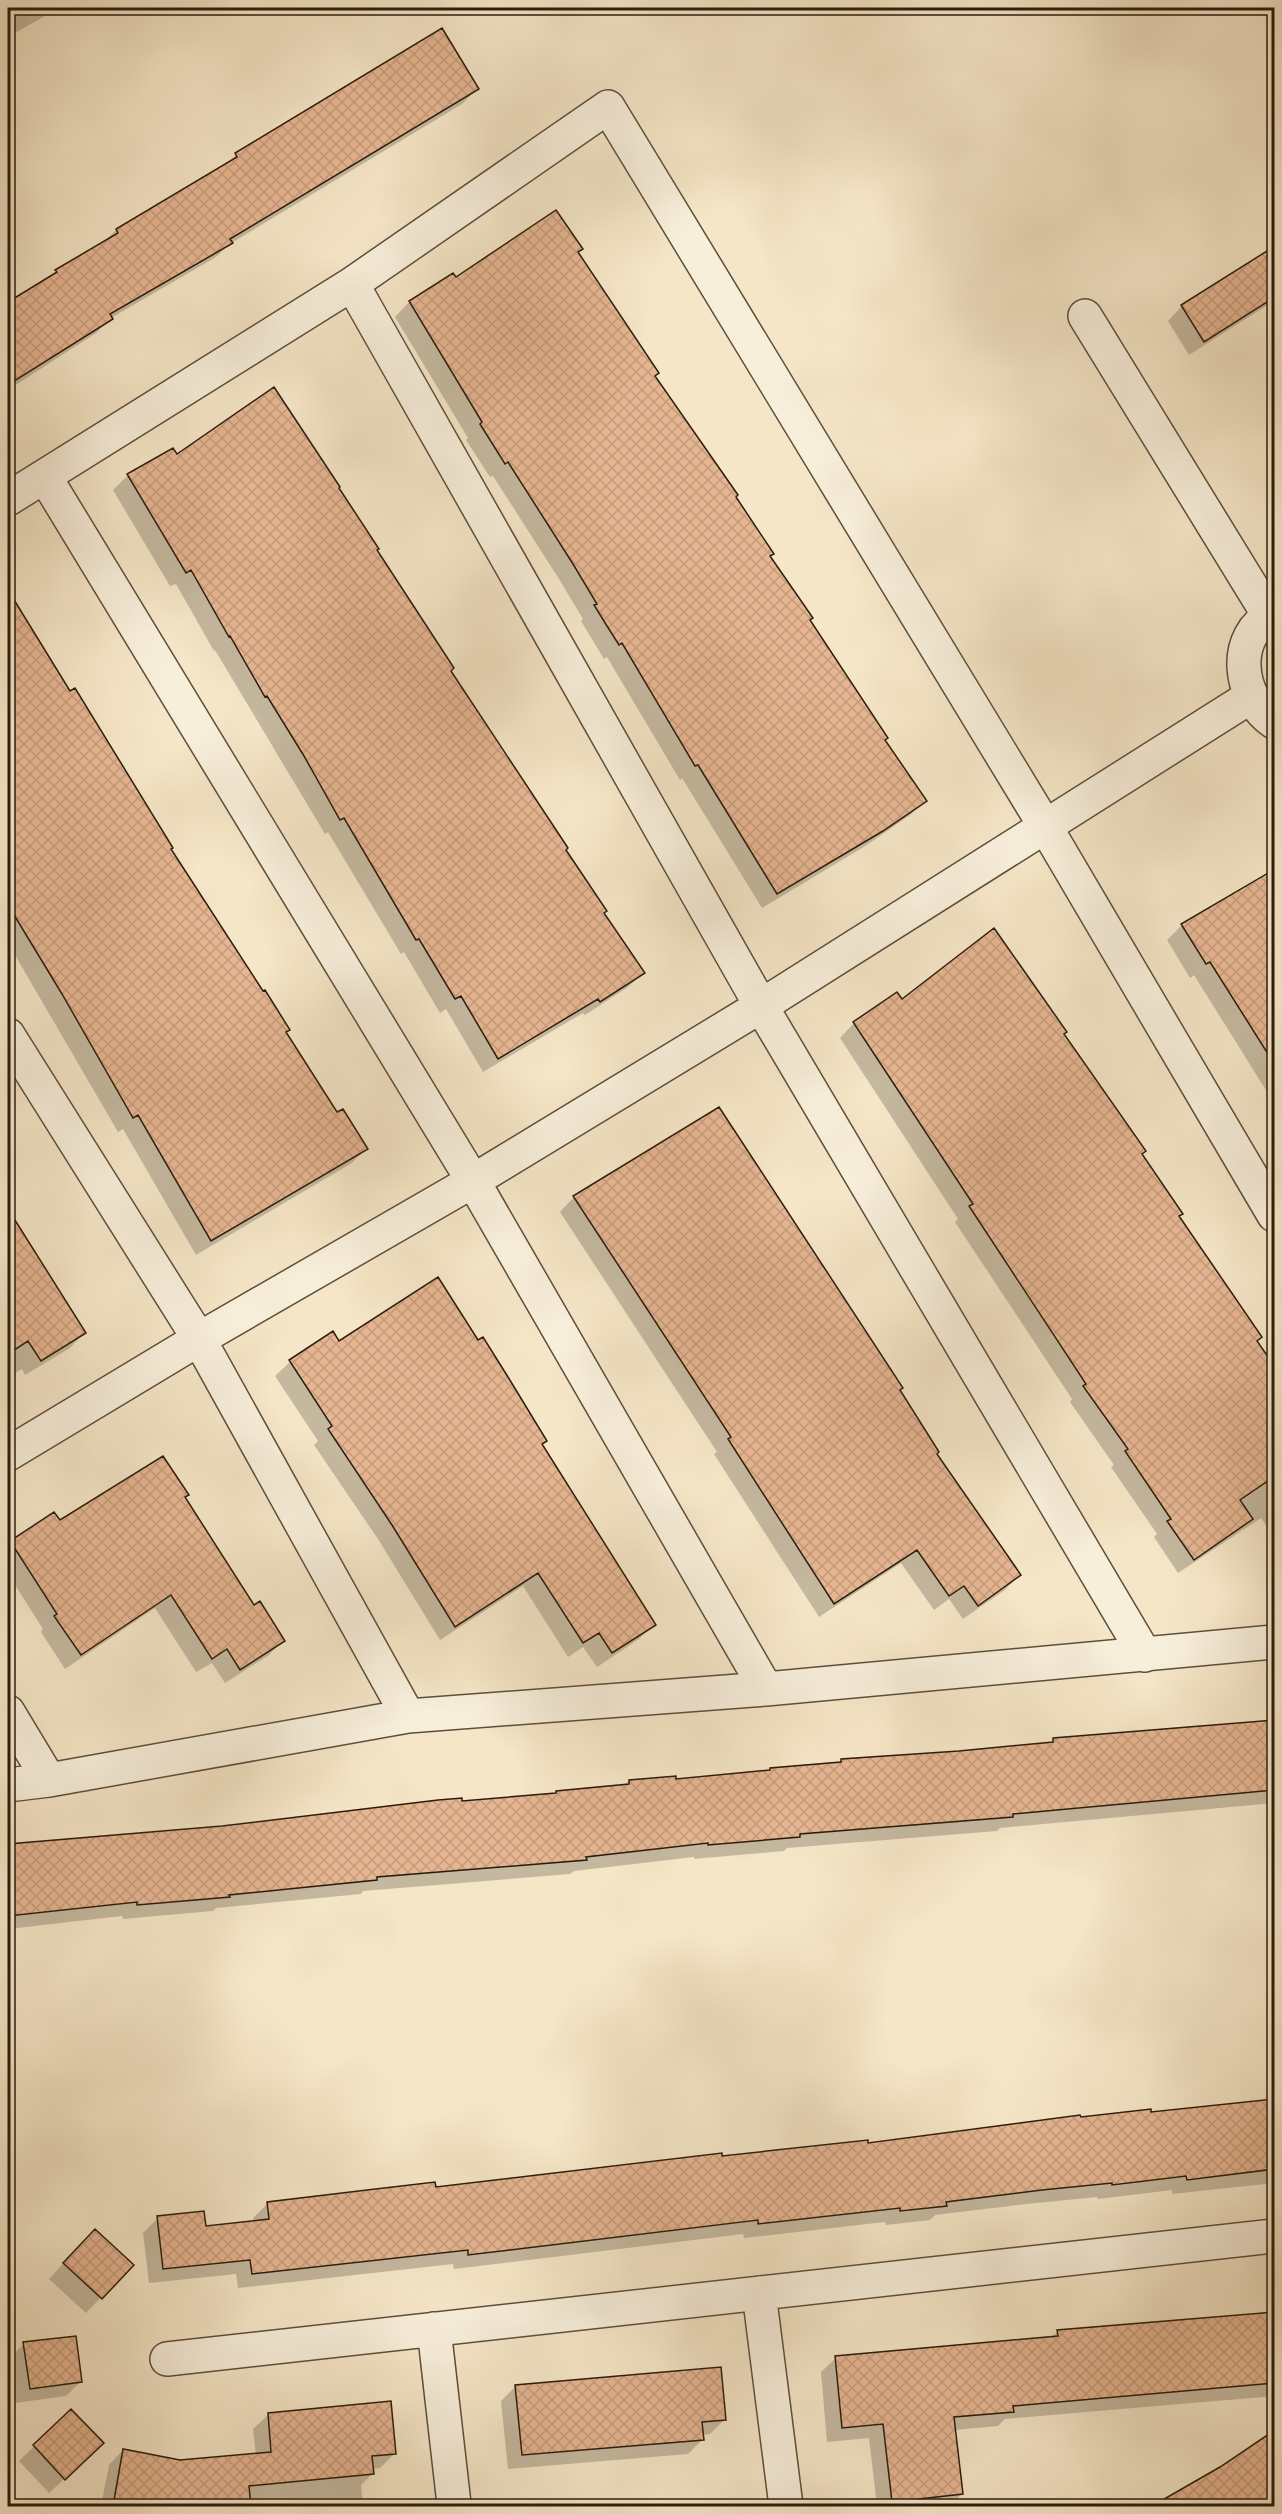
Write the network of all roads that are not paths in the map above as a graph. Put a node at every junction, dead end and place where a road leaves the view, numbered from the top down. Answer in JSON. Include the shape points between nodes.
{"nodes":[{"id":1,"x":352,"y":284,"type":"junction"},
{"id":2,"x":1085,"y":316,"type":"dead end"},
{"id":3,"x":45,"y":477,"type":"junction"},
{"id":4,"x":8,"y":499,"type":"edge"},
{"id":5,"x":1272,"y":615,"type":"edge"},
{"id":6,"x":1250,"y":697,"type":"junction"},
{"id":7,"x":1275,"y":722,"type":"edge"},
{"id":8,"x":1045,"y":826,"type":"junction"},
{"id":9,"x":760,"y":1006,"type":"junction"},
{"id":10,"x":8,"y":1035,"type":"edge"},
{"id":11,"x":473,"y":1181,"type":"junction"},
{"id":12,"x":1275,"y":1215,"type":"edge"},
{"id":13,"x":199,"y":1339,"type":"junction"},
{"id":14,"x":8,"y":1454,"type":"edge"},
{"id":15,"x":1275,"y":1642,"type":"edge"},
{"id":16,"x":1145,"y":1655,"type":"junction"},
{"id":17,"x":766,"y":1689,"type":"junction"},
{"id":18,"x":8,"y":1712,"type":"edge"},
{"id":19,"x":408,"y":1716,"type":"junction"},
{"id":20,"x":49,"y":1780,"type":"junction"},
{"id":21,"x":8,"y":1785,"type":"edge"},
{"id":22,"x":1275,"y":2236,"type":"edge"},
{"id":23,"x":759,"y":2293,"type":"junction"},
{"id":24,"x":434,"y":2329,"type":"junction"},
{"id":25,"x":167,"y":2359,"type":"dead end"},
{"id":26,"x":454,"y":2504,"type":"dead end"},
{"id":27,"x":786,"y":2506,"type":"edge"}],
"edges":[{"from":1,"to":3,"type":"street"},
{"from":1,"to":8,"type":"street","via":[[608,107]]},
{"from":1,"to":9,"type":"street"},
{"from":2,"to":5,"type":"street"},
{"from":3,"to":4,"type":"street"},
{"from":3,"to":11,"type":"street"},
{"from":5,"to":6,"type":"street","via":[[1253,632],[1245,653],[1244,675]]},
{"from":6,"to":7,"type":"street"},
{"from":6,"to":8,"type":"street"},
{"from":8,"to":9,"type":"street"},
{"from":8,"to":12,"type":"street"},
{"from":9,"to":11,"type":"street"},
{"from":9,"to":16,"type":"street"},
{"from":10,"to":13,"type":"street"},
{"from":11,"to":13,"type":"street"},
{"from":11,"to":17,"type":"street"},
{"from":13,"to":14,"type":"street"},
{"from":13,"to":19,"type":"street"},
{"from":15,"to":16,"type":"street"},
{"from":16,"to":17,"type":"street"},
{"from":17,"to":19,"type":"street"},
{"from":18,"to":20,"type":"street"},
{"from":19,"to":20,"type":"street"},
{"from":20,"to":21,"type":"street"},
{"from":22,"to":23,"type":"street"},
{"from":23,"to":24,"type":"street"},
{"from":23,"to":27,"type":"street"},
{"from":24,"to":25,"type":"street"},
{"from":24,"to":26,"type":"street"}]}
